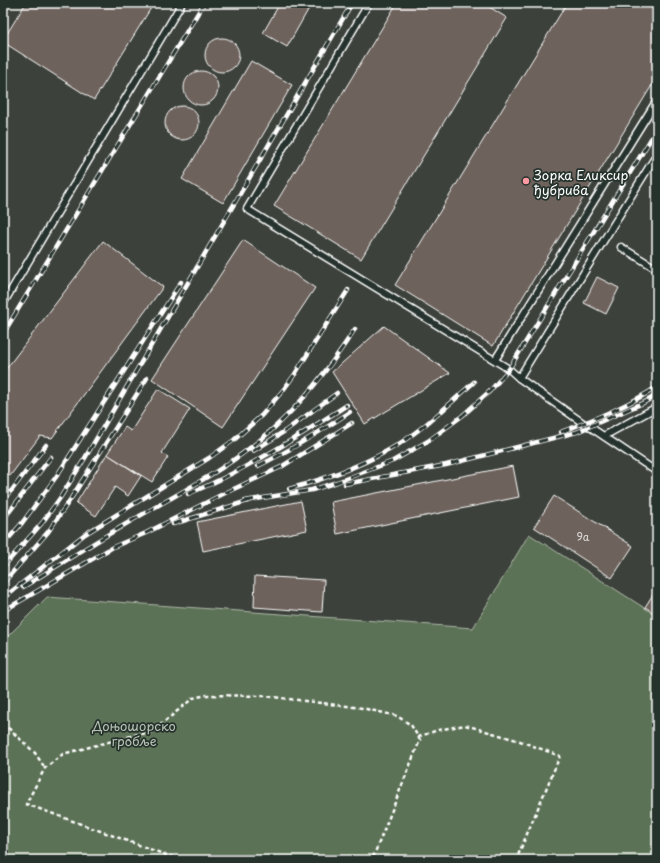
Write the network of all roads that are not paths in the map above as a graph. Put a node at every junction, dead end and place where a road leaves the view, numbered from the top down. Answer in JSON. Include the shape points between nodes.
{"nodes":[{"id":1,"x":182,"y":3,"type":"edge"},
{"id":2,"x":369,"y":3,"type":"edge"},
{"id":3,"x":657,"y":100,"type":"edge"},
{"id":4,"x":657,"y":154,"type":"edge"},
{"id":5,"x":621,"y":247,"type":"dead end"},
{"id":6,"x":657,"y":269,"type":"edge"},
{"id":7,"x":3,"y":304,"type":"edge"},
{"id":8,"x":494,"y":360,"type":"junction"},
{"id":9,"x":519,"y":378,"type":"junction"},
{"id":10,"x":657,"y":407,"type":"edge"},
{"id":11,"x":604,"y":436,"type":"junction"},
{"id":12,"x":657,"y":472,"type":"edge"}],
"edges":[{"from":1,"to":7,"type":"lane"},
{"from":2,"to":8,"type":"lane","via":[[247,209]]},
{"from":3,"to":8,"type":"lane"},
{"from":4,"to":9,"type":"lane"},
{"from":5,"to":6,"type":"lane"},
{"from":8,"to":9,"type":"lane"},
{"from":9,"to":11,"type":"lane"},
{"from":10,"to":11,"type":"lane"},
{"from":11,"to":12,"type":"lane"}]}
